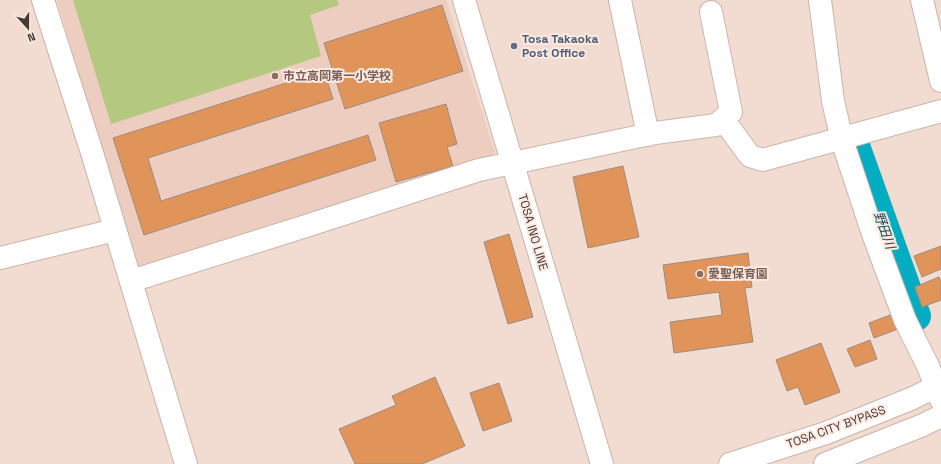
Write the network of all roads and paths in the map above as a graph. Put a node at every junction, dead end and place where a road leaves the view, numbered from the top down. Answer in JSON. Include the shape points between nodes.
{"nodes":[{"id":1,"x":43,"y":0,"type":"edge"},
{"id":2,"x":464,"y":0,"type":"edge"},
{"id":3,"x":620,"y":0,"type":"edge"},
{"id":4,"x":820,"y":0,"type":"edge"},
{"id":5,"x":922,"y":0,"type":"edge"},
{"id":6,"x":711,"y":12,"type":"dead end"},
{"id":7,"x":941,"y":81,"type":"edge"},
{"id":8,"x":941,"y":111,"type":"edge"},
{"id":9,"x":722,"y":121,"type":"junction"},
{"id":10,"x":648,"y":135,"type":"junction"},
{"id":11,"x":842,"y":140,"type":"junction"},
{"id":12,"x":513,"y":162,"type":"junction"},
{"id":13,"x":115,"y":230,"type":"junction"},
{"id":14,"x":0,"y":258,"type":"edge"},
{"id":15,"x":131,"y":281,"type":"junction"},
{"id":16,"x":939,"y":390,"type":"edge"},
{"id":17,"x":941,"y":416,"type":"edge"},
{"id":18,"x":186,"y":464,"type":"edge"},
{"id":19,"x":602,"y":464,"type":"edge"},
{"id":20,"x":730,"y":464,"type":"edge"},
{"id":21,"x":825,"y":464,"type":"edge"}],
"edges":[{"from":1,"to":13,"type":"main road"},
{"from":2,"to":12,"type":"main road","name":"TOSA INO LINE"},
{"from":3,"to":10,"type":"main road"},
{"from":4,"to":11,"type":"main road"},
{"from":5,"to":7,"type":"main road"},
{"from":6,"to":9,"type":"main road","via":[[730,112]]},
{"from":8,"to":11,"type":"main road"},
{"from":9,"to":10,"type":"main road","via":[[716,125]]},
{"from":9,"to":11,"type":"main road","via":[[750,156],[763,160]]},
{"from":10,"to":12,"type":"main road"},
{"from":11,"to":16,"type":"main road","via":[[905,320]]},
{"from":12,"to":15,"type":"main road","via":[[478,170]]},
{"from":12,"to":19,"type":"main road","name":"TOSA INO LINE"},
{"from":13,"to":14,"type":"main road"},
{"from":13,"to":15,"type":"main road"},
{"from":15,"to":18,"type":"main road"},
{"from":16,"to":20,"type":"main road","name":"TOSA CITY BYPASS","via":[[826,433]]},
{"from":17,"to":21,"type":"main road"}]}
